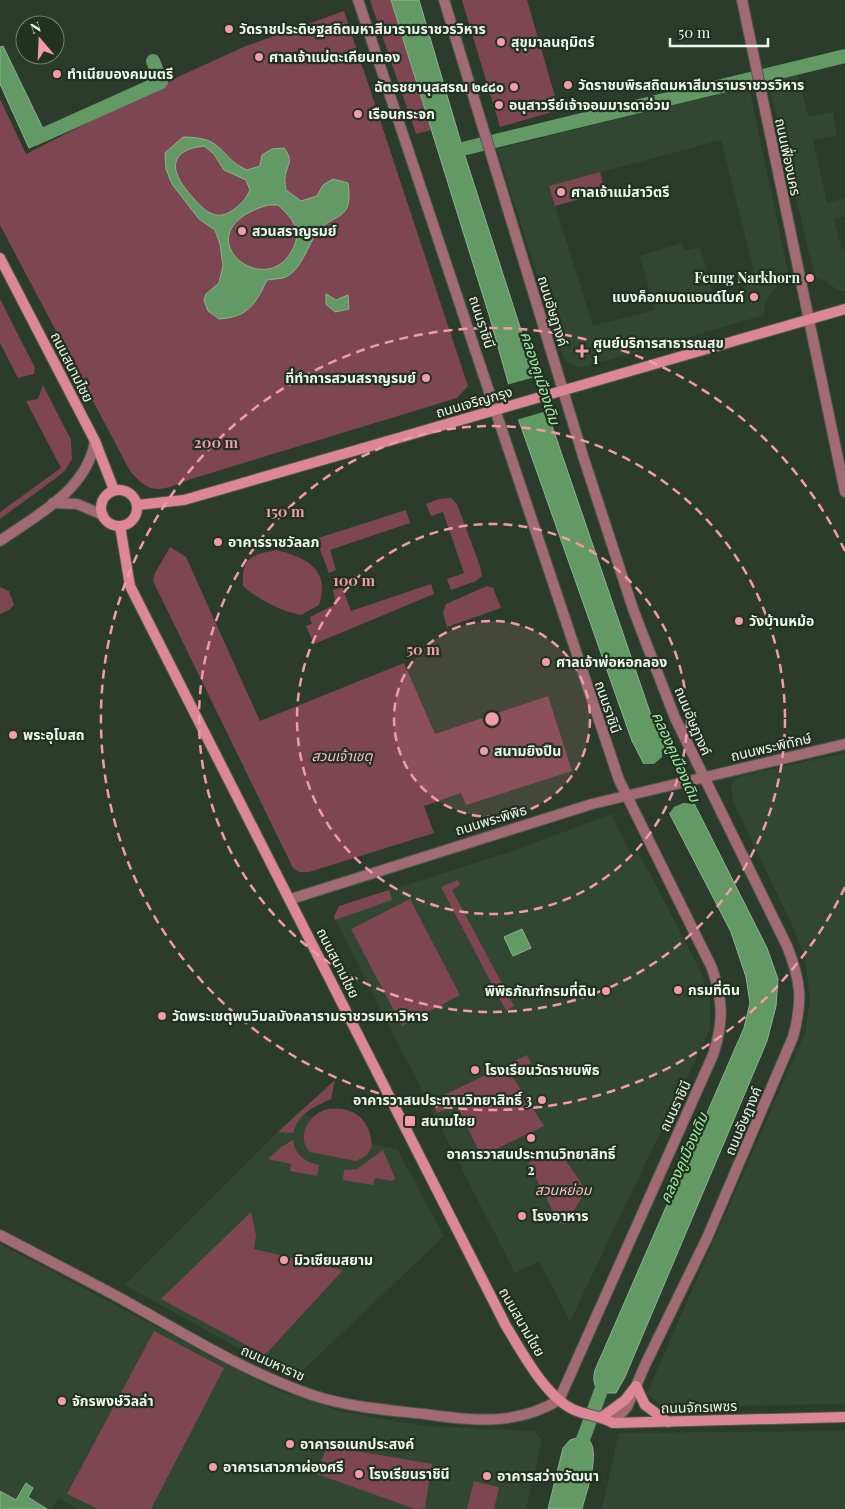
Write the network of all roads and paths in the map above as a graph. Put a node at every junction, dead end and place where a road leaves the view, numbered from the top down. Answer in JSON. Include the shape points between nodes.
{"nodes":[{"id":1,"x":358,"y":0,"type":"edge"},
{"id":2,"x":444,"y":0,"type":"edge"},
{"id":3,"x":742,"y":0,"type":"edge"},
{"id":4,"x":0,"y":258,"type":"edge"},
{"id":5,"x":845,"y":309,"type":"edge"},
{"id":6,"x":809,"y":320,"type":"junction"},
{"id":7,"x":563,"y":390,"type":"junction"},
{"id":8,"x":496,"y":410,"type":"junction"},
{"id":9,"x":95,"y":441,"type":"junction"},
{"id":10,"x":114,"y":490,"type":"junction"},
{"id":11,"x":845,"y":492,"type":"edge"},
{"id":12,"x":53,"y":503,"type":"junction"},
{"id":13,"x":138,"y":505,"type":"junction"},
{"id":14,"x":103,"y":515,"type":"junction"},
{"id":15,"x":120,"y":526,"type":"junction"},
{"id":16,"x":0,"y":541,"type":"edge"},
{"id":17,"x":845,"y":744,"type":"edge"},
{"id":18,"x":703,"y":777,"type":"junction"},
{"id":19,"x":626,"y":795,"type":"junction"},
{"id":20,"x":291,"y":899,"type":"junction"},
{"id":21,"x":0,"y":1235,"type":"edge"},
{"id":22,"x":636,"y":1386,"type":"junction"},
{"id":23,"x":560,"y":1400,"type":"junction"},
{"id":24,"x":602,"y":1417,"type":"junction"},
{"id":25,"x":845,"y":1417,"type":"edge"},
{"id":26,"x":668,"y":1422,"type":"junction"},
{"id":27,"x":614,"y":1423,"type":"junction"}],
"edges":[{"from":1,"to":8,"type":"street","name":"ถนนราชินี"},
{"from":2,"to":7,"type":"street","name":"ถนนอัษฎางค์"},
{"from":3,"to":6,"type":"street","name":"ถนนเฟื่องนคร"},
{"from":4,"to":9,"type":"main road","name":"ถนนสนามไชย"},
{"from":5,"to":6,"type":"main road","name":"ถนนเจริญกรุง"},
{"from":6,"to":7,"type":"main road","name":"ถนนเจริญกรุง"},
{"from":6,"to":11,"type":"street","name":"ถนนเฟื่องนคร"},
{"from":7,"to":8,"type":"main road","name":"ถนนเจริญกรุง"},
{"from":7,"to":18,"type":"street","name":"ถนนอัษฎางค์","via":[[633,610],[675,718]]},
{"from":8,"to":13,"type":"main road","name":"ถนนเจริญกรุง","via":[[184,500]]},
{"from":8,"to":19,"type":"street","name":"ถนนราชินี","via":[[584,680]]},
{"from":9,"to":10,"type":"main road","name":"ถนนสนามไชย"},
{"from":9,"to":12,"type":"street","via":[[80,479]]},
{"from":10,"to":13,"type":"main road","via":[[132,494]]},
{"from":10,"to":14,"type":"main road","via":[[102,502]]},
{"from":12,"to":14,"type":"street","via":[[77,504]]},
{"from":12,"to":16,"type":"street"},
{"from":13,"to":15,"type":"main road","via":[[135,517]]},
{"from":14,"to":15,"type":"main road","via":[[109,523]]},
{"from":15,"to":20,"type":"main road","name":"ถนนสนามไชย","via":[[130,586]]},
{"from":17,"to":18,"type":"street","name":"ถนนพระพิทักษ์"},
{"from":18,"to":19,"type":"street","name":"ถนนพระพิพิธ"},
{"from":18,"to":22,"type":"street","name":"ถนนอัษฎางค์","via":[[787,946],[801,992],[800,1014],[733,1180]]},
{"from":19,"to":20,"type":"street","name":"ถนนพระพิพิธ","via":[[545,817]]},
{"from":19,"to":23,"type":"street","name":"ถนนราชินี","via":[[712,968],[722,1010],[720,1033]]},
{"from":20,"to":23,"type":"main road","name":"ถนนสนามไชย","via":[[506,1326],[534,1369]]},
{"from":21,"to":23,"type":"street","name":"ถนนมหาราช","via":[[108,1291],[171,1329],[276,1381],[314,1395],[358,1406],[452,1418],[516,1418]]},
{"from":22,"to":24,"type":"main road","via":[[625,1400]]},
{"from":22,"to":26,"type":"main road","via":[[645,1405]]},
{"from":22,"to":27,"type":"street","name":"ถนนอัษฎางค์","via":[[627,1407]]},
{"from":23,"to":24,"type":"main road","name":"ถนนจักรเพชร","via":[[576,1411]]},
{"from":24,"to":27,"type":"main road","name":"ถนนจักรเพชร"},
{"from":25,"to":26,"type":"main road","name":"ถนนจักรเพชร"},
{"from":26,"to":27,"type":"main road","name":"ถนนจักรเพชร"}]}
